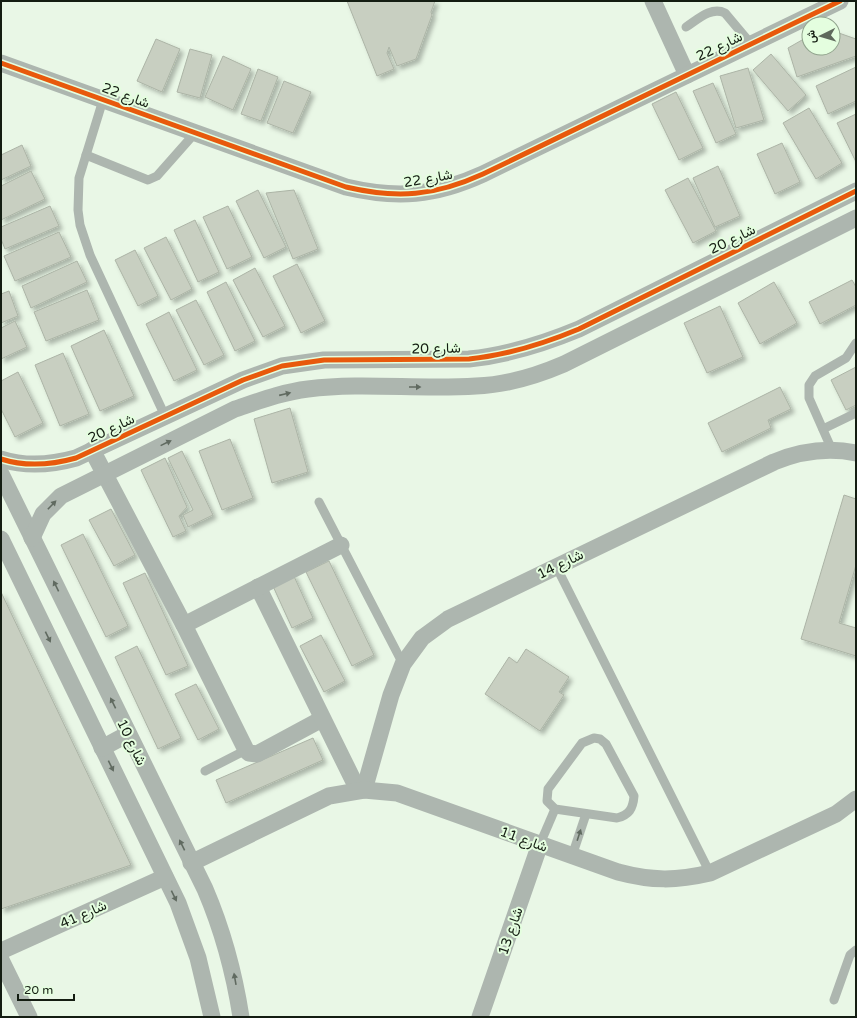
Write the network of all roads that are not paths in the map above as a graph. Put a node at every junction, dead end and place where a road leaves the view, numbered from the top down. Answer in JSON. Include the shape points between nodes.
{"nodes":[{"id":1,"x":653,"y":1,"type":"edge"},
{"id":2,"x":840,"y":1,"type":"edge"},
{"id":3,"x":686,"y":27,"type":"dead end"},
{"id":4,"x":751,"y":44,"type":"junction"},
{"id":5,"x":1,"y":63,"type":"edge"},
{"id":6,"x":687,"y":74,"type":"junction"},
{"id":7,"x":103,"y":100,"type":"junction"},
{"id":8,"x":195,"y":133,"type":"junction"},
{"id":9,"x":86,"y":155,"type":"junction"},
{"id":10,"x":856,"y":191,"type":"edge"},
{"id":11,"x":826,"y":206,"type":"junction"},
{"id":12,"x":856,"y":218,"type":"edge"},
{"id":13,"x":838,"y":227,"type":"junction"},
{"id":14,"x":856,"y":343,"type":"edge"},
{"id":15,"x":856,"y":413,"type":"edge"},
{"id":16,"x":165,"y":416,"type":"junction"},
{"id":17,"x":823,"y":429,"type":"junction"},
{"id":18,"x":92,"y":450,"type":"junction"},
{"id":19,"x":832,"y":450,"type":"junction"},
{"id":20,"x":856,"y":453,"type":"edge"},
{"id":21,"x":1,"y":458,"type":"edge"},
{"id":22,"x":1,"y":474,"type":"edge"},
{"id":23,"x":105,"y":474,"type":"junction"},
{"id":24,"x":319,"y":502,"type":"dead end"},
{"id":25,"x":1,"y":538,"type":"edge"},
{"id":26,"x":32,"y":538,"type":"junction"},
{"id":27,"x":341,"y":545,"type":"junction"},
{"id":28,"x":556,"y":566,"type":"junction"},
{"id":29,"x":258,"y":587,"type":"junction"},
{"id":30,"x":184,"y":625,"type":"junction"},
{"id":31,"x":402,"y":664,"type":"junction"},
{"id":32,"x":322,"y":719,"type":"junction"},
{"id":33,"x":128,"y":734,"type":"junction"},
{"id":34,"x":102,"y":748,"type":"junction"},
{"id":35,"x":246,"y":750,"type":"junction"},
{"id":36,"x":205,"y":771,"type":"dead end"},
{"id":37,"x":361,"y":790,"type":"junction"},
{"id":38,"x":856,"y":799,"type":"edge"},
{"id":39,"x":555,"y":809,"type":"junction"},
{"id":40,"x":586,"y":814,"type":"junction"},
{"id":41,"x":540,"y":844,"type":"junction"},
{"id":42,"x":572,"y":856,"type":"junction"},
{"id":43,"x":191,"y":863,"type":"junction"},
{"id":44,"x":710,"y":873,"type":"junction"},
{"id":45,"x":165,"y":877,"type":"junction"},
{"id":46,"x":856,"y":950,"type":"edge"},
{"id":47,"x":1,"y":951,"type":"edge"},
{"id":48,"x":1,"y":960,"type":"edge"},
{"id":49,"x":834,"y":1000,"type":"dead end"},
{"id":50,"x":29,"y":1017,"type":"edge"},
{"id":51,"x":212,"y":1017,"type":"edge"},
{"id":52,"x":241,"y":1017,"type":"edge"},
{"id":53,"x":480,"y":1017,"type":"edge"}],
"edges":[{"from":1,"to":6,"type":"street"},
{"from":2,"to":4,"type":"street","name":"شارع 22"},
{"from":3,"to":4,"type":"lane","via":[[712,11],[721,11]]},
{"from":4,"to":6,"type":"street","name":"شارع 22"},
{"from":5,"to":7,"type":"street","name":"شارع 22"},
{"from":6,"to":8,"type":"street","name":"شارع 22","via":[[462,184],[416,194],[392,195],[346,187]]},
{"from":7,"to":8,"type":"street","name":"شارع 22"},
{"from":7,"to":9,"type":"lane"},
{"from":8,"to":9,"type":"lane","via":[[157,176],[148,180]]},
{"from":9,"to":16,"type":"lane","via":[[79,178],[78,194],[78,210],[84,240]]},
{"from":10,"to":11,"type":"street","name":"شارع 20"},
{"from":11,"to":13,"type":"street"},
{"from":11,"to":16,"type":"street","name":"شارع 20","via":[[579,329],[534,346],[469,359],[324,360],[282,366],[243,380]]},
{"from":12,"to":13,"type":"street"},
{"from":23,"to":13,"type":"street","one_way":true,"via":[[235,409],[287,393],[335,387],[476,386],[502,383],[546,372]]},
{"from":14,"to":17,"type":"lane","via":[[846,358],[815,376],[809,386],[809,398]]},
{"from":15,"to":17,"type":"lane"},
{"from":16,"to":18,"type":"street","name":"شارع 20"},
{"from":17,"to":19,"type":"lane"},
{"from":18,"to":21,"type":"street","name":"شارع 20","via":[[76,458],[48,464]]},
{"from":18,"to":23,"type":"street"},
{"from":19,"to":20,"type":"street","name":"شارع 14"},
{"from":19,"to":28,"type":"street","name":"شارع 14","via":[[792,454]]},
{"from":22,"to":26,"type":"street","name":"شارع 10"},
{"from":26,"to":23,"type":"street","one_way":true,"via":[[43,514],[61,496]]},
{"from":23,"to":30,"type":"street"},
{"from":24,"to":27,"type":"lane"},
{"from":25,"to":34,"type":"street","name":"شارع 10","one_way":true},
{"from":33,"to":26,"type":"street","name":"شارع 10","one_way":true},
{"from":27,"to":29,"type":"street"},
{"from":27,"to":31,"type":"lane"},
{"from":28,"to":31,"type":"street","name":"شارع 14","via":[[448,619],[422,638]]},
{"from":28,"to":44,"type":"lane"},
{"from":29,"to":30,"type":"street"},
{"from":29,"to":32,"type":"street"},
{"from":30,"to":35,"type":"street"},
{"from":31,"to":37,"type":"street","name":"شارع 14"},
{"from":32,"to":35,"type":"street","via":[[257,754]]},
{"from":32,"to":37,"type":"street"},
{"from":33,"to":34,"type":"street"},
{"from":43,"to":33,"type":"street","name":"شارع 10","one_way":true},
{"from":34,"to":45,"type":"street","name":"شارع 10","one_way":true},
{"from":35,"to":36,"type":"lane"},
{"from":37,"to":41,"type":"street","name":"شارع 11","via":[[397,793]]},
{"from":37,"to":43,"type":"street","name":"شارع 11","via":[[329,796]]},
{"from":38,"to":44,"type":"street","name":"شارع 11","via":[[836,814]]},
{"from":39,"to":40,"type":"lane"},
{"from":39,"to":40,"type":"lane","via":[[547,800],[548,789],[582,743],[594,738],[606,744],[634,796],[634,804],[624,816],[617,818]]},
{"from":39,"to":41,"type":"lane"},
{"from":42,"to":40,"type":"lane","one_way":true},
{"from":41,"to":42,"type":"street","name":"شارع 11"},
{"from":41,"to":53,"type":"street","name":"شارع 13"},
{"from":42,"to":44,"type":"street","name":"شارع 11","via":[[641,878],[664,880]]},
{"from":52,"to":43,"type":"street","name":"شارع 10","one_way":true,"via":[[226,944]]},
{"from":45,"to":47,"type":"street","name":"شارع 41"},
{"from":45,"to":51,"type":"street","name":"شارع 10","one_way":true,"via":[[189,930]]},
{"from":46,"to":49,"type":"lane","via":[[850,955]]},
{"from":48,"to":50,"type":"street"}]}
